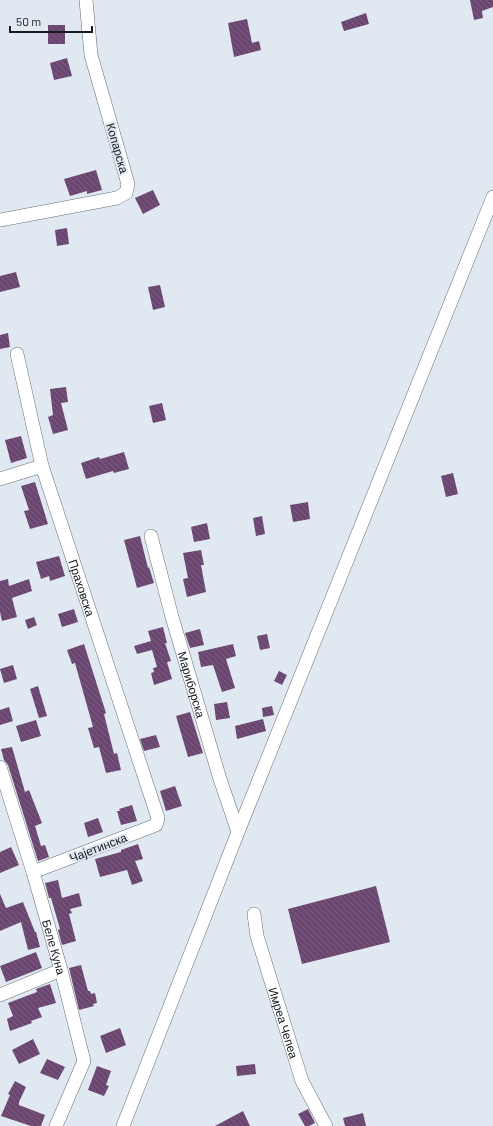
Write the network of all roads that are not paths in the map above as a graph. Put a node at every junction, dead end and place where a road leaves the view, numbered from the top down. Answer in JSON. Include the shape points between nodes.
{"nodes":[{"id":1,"x":86,"y":0,"type":"edge"},
{"id":2,"x":493,"y":197,"type":"edge"},
{"id":3,"x":0,"y":220,"type":"edge"},
{"id":4,"x":17,"y":354,"type":"dead end"},
{"id":5,"x":42,"y":466,"type":"junction"},
{"id":6,"x":0,"y":479,"type":"edge"},
{"id":7,"x":151,"y":536,"type":"dead end"},
{"id":8,"x":0,"y":767,"type":"edge"},
{"id":9,"x":2,"y":784,"type":"edge"},
{"id":10,"x":158,"y":818,"type":"joint"},
{"id":11,"x":238,"y":832,"type":"junction"},
{"id":12,"x":33,"y":872,"type":"junction"},
{"id":13,"x":254,"y":914,"type":"dead end"},
{"id":14,"x":61,"y":970,"type":"junction"},
{"id":15,"x":0,"y":995,"type":"edge"},
{"id":16,"x":56,"y":1126,"type":"edge"},
{"id":17,"x":123,"y":1126,"type":"edge"},
{"id":18,"x":326,"y":1126,"type":"edge"}],
"edges":[{"from":1,"to":3,"type":"street","name":"Копарска","via":[[91,55],[128,184],[126,193],[117,198]]},
{"from":2,"to":11,"type":"street"},
{"from":4,"to":5,"type":"street","name":"Праховска"},
{"from":5,"to":6,"type":"street"},
{"from":5,"to":10,"type":"street","name":"Праховска"},
{"from":7,"to":11,"type":"street","name":"Мариборска","via":[[174,624]]},
{"from":8,"to":9,"type":"street","name":"Беле Куна"},
{"from":9,"to":12,"type":"street","name":"Беле Куна"},
{"from":10,"to":12,"type":"street","name":"Чајетинска","via":[[156,825]]},
{"from":11,"to":17,"type":"street"},
{"from":12,"to":14,"type":"street","name":"Беле Куна"},
{"from":13,"to":18,"type":"street","name":"Имреа Чепеа","via":[[257,936],[302,1081]]},
{"from":14,"to":15,"type":"street"},
{"from":14,"to":16,"type":"street","name":"Беле Куна","via":[[84,1061]]}]}
